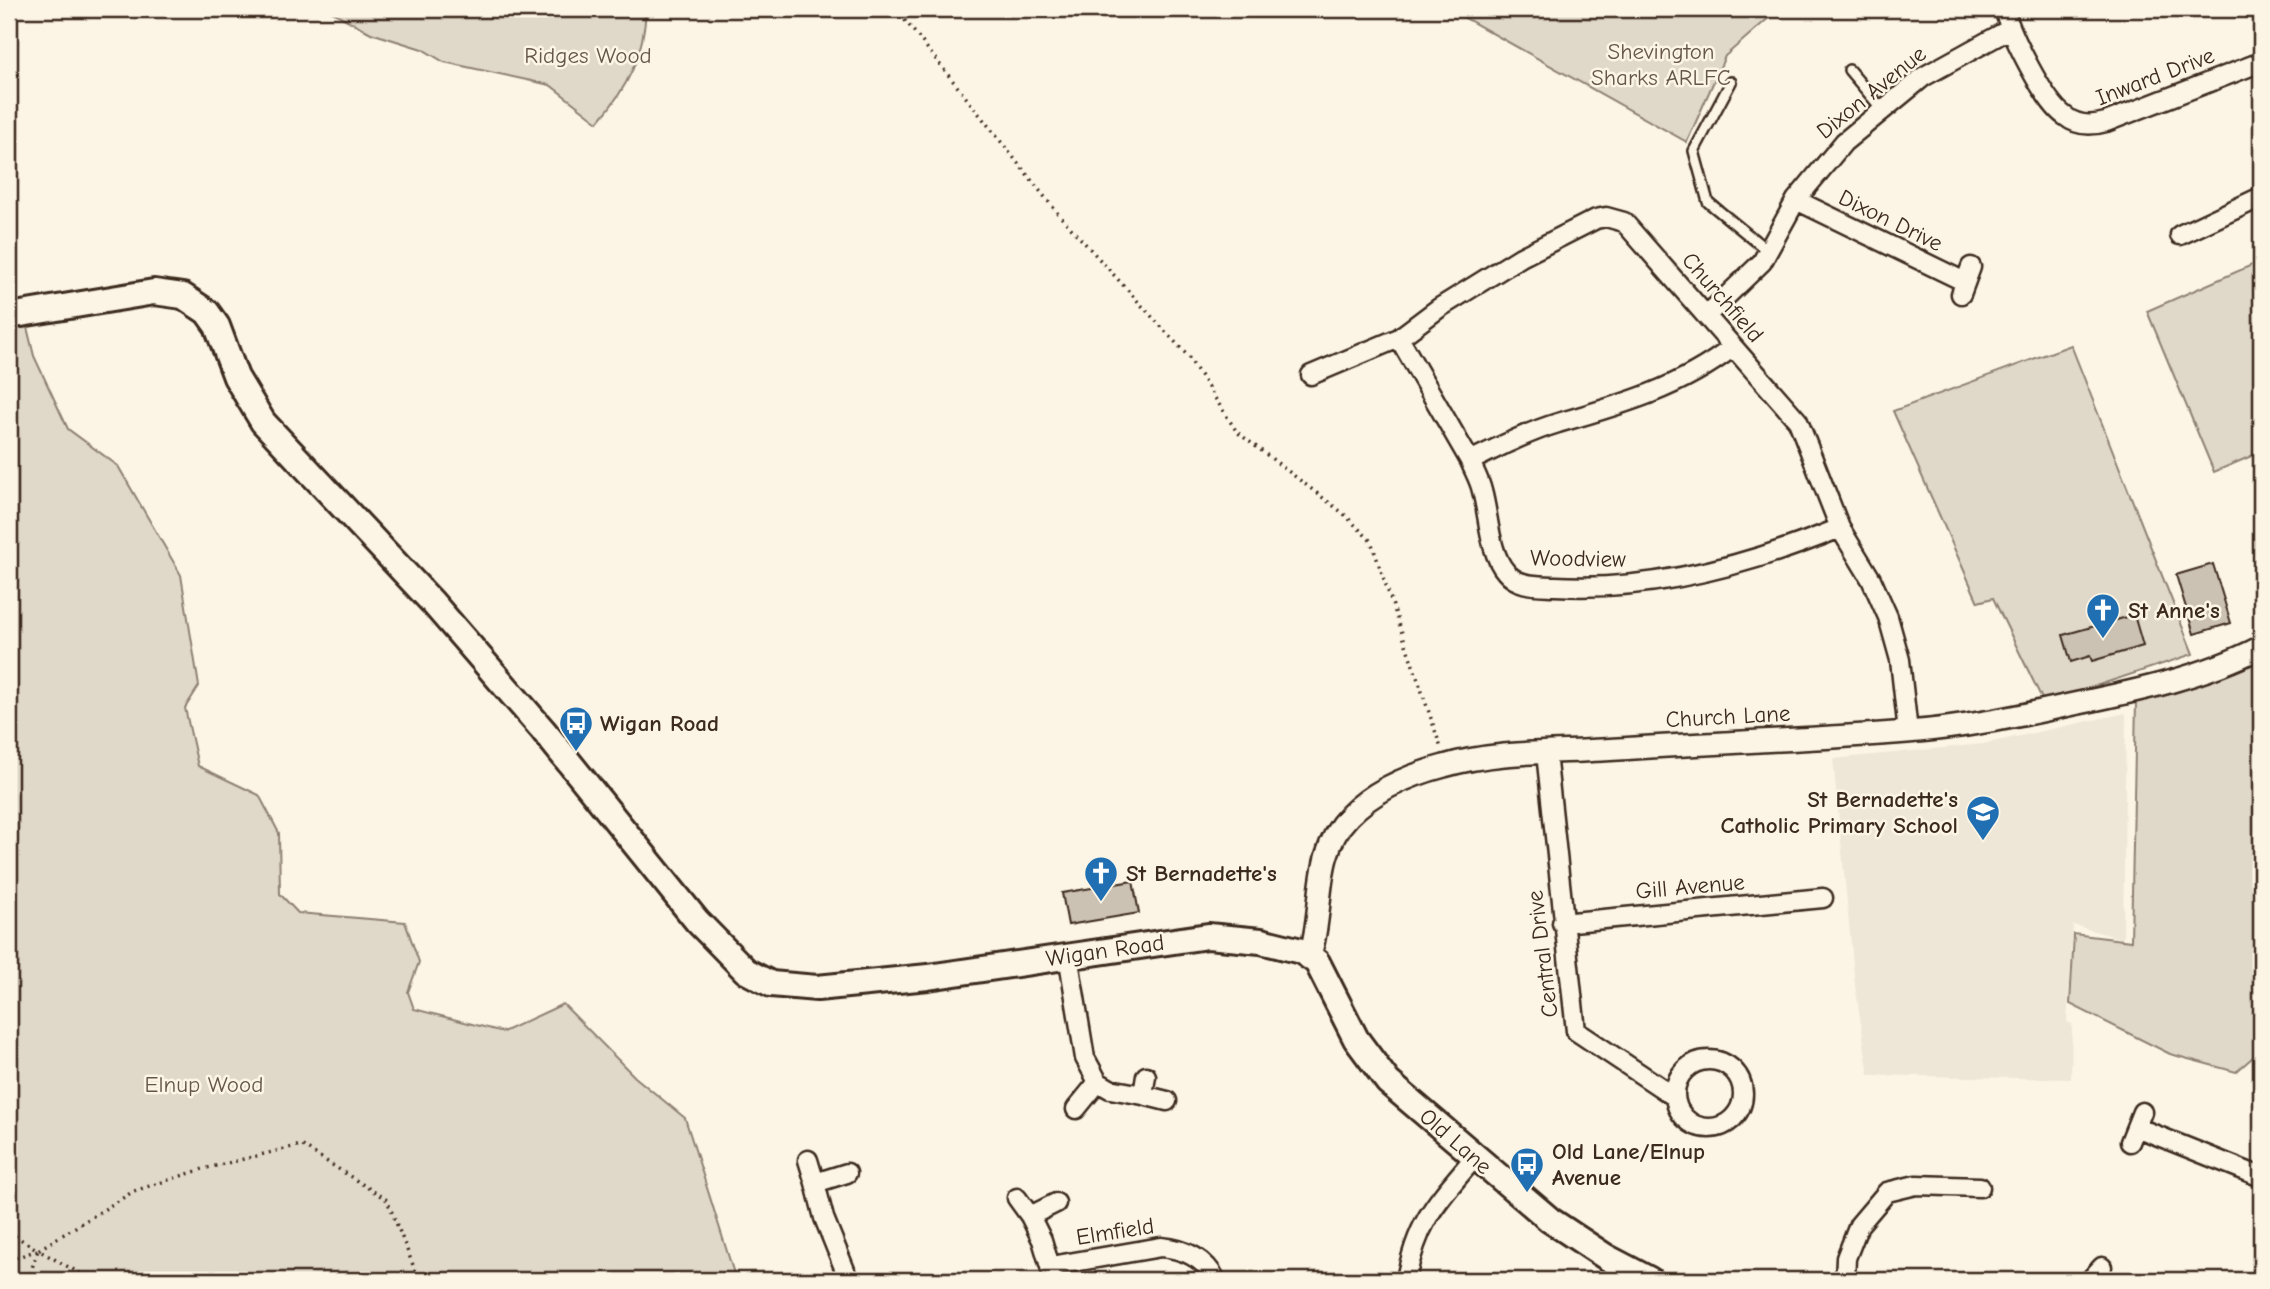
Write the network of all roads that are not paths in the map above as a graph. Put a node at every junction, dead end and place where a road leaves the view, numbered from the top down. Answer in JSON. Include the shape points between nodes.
{"nodes":[{"id":1,"x":2004,"y":9,"type":"edge"},
{"id":2,"x":2010,"y":29,"type":"junction"},
{"id":3,"x":2261,"y":62,"type":"edge"},
{"id":4,"x":1849,"y":69,"type":"dead end"},
{"id":5,"x":1731,"y":82,"type":"dead end"},
{"id":6,"x":1882,"y":109,"type":"junction"},
{"id":7,"x":2261,"y":197,"type":"edge"},
{"id":8,"x":1796,"y":200,"type":"junction"},
{"id":9,"x":2180,"y":235,"type":"dead end"},
{"id":10,"x":1768,"y":251,"type":"junction"},
{"id":11,"x":1966,"y":281,"type":"dead end"},
{"id":12,"x":1707,"y":314,"type":"junction"},
{"id":13,"x":9,"y":316,"type":"edge"},
{"id":14,"x":1399,"y":338,"type":"junction"},
{"id":15,"x":1733,"y":346,"type":"junction"},
{"id":16,"x":1311,"y":374,"type":"dead end"},
{"id":17,"x":1470,"y":461,"type":"junction"},
{"id":18,"x":1840,"y":528,"type":"junction"},
{"id":19,"x":2261,"y":647,"type":"edge"},
{"id":20,"x":1908,"y":732,"type":"junction"},
{"id":21,"x":1546,"y":753,"type":"junction"},
{"id":22,"x":1823,"y":898,"type":"dead end"},
{"id":23,"x":1562,"y":923,"type":"junction"},
{"id":24,"x":1068,"y":954,"type":"junction"},
{"id":25,"x":1310,"y":955,"type":"junction"},
{"id":26,"x":1146,"y":1076,"type":"dead end"},
{"id":27,"x":1098,"y":1082,"type":"junction"},
{"id":28,"x":1143,"y":1095,"type":"junction"},
{"id":29,"x":1675,"y":1097,"type":"dead end"},
{"id":30,"x":1167,"y":1101,"type":"dead end"},
{"id":31,"x":1076,"y":1109,"type":"dead end"},
{"id":32,"x":2136,"y":1127,"type":"dead end"},
{"id":33,"x":1474,"y":1158,"type":"junction"},
{"id":34,"x":808,"y":1160,"type":"dead end"},
{"id":35,"x":847,"y":1173,"type":"dead end"},
{"id":36,"x":2261,"y":1177,"type":"edge"},
{"id":37,"x":815,"y":1183,"type":"junction"},
{"id":38,"x":1980,"y":1187,"type":"dead end"},
{"id":39,"x":1017,"y":1198,"type":"dead end"},
{"id":40,"x":1056,"y":1203,"type":"dead end"},
{"id":41,"x":1030,"y":1216,"type":"junction"},
{"id":42,"x":1053,"y":1273,"type":"edge"},
{"id":43,"x":1643,"y":1279,"type":"edge"},
{"id":44,"x":849,"y":1280,"type":"edge"},
{"id":45,"x":1216,"y":1280,"type":"edge"},
{"id":46,"x":1406,"y":1280,"type":"edge"},
{"id":47,"x":1845,"y":1280,"type":"edge"}],
"edges":[{"from":1,"to":2,"type":"street","name":"Inward Drive"},
{"from":2,"to":3,"type":"street","name":"Inward Drive","via":[[2053,104],[2066,118],[2085,125],[2106,122]]},
{"from":2,"to":6,"type":"street","name":"Dixon Avenue","via":[[1947,62]]},
{"from":4,"to":6,"type":"lane"},
{"from":5,"to":10,"type":"lane","via":[[1693,150],[1708,202]]},
{"from":6,"to":8,"type":"street","name":"Dixon Avenue","via":[[1843,142]]},
{"from":7,"to":9,"type":"street"},
{"from":8,"to":10,"type":"street","name":"Dixon Avenue"},
{"from":8,"to":11,"type":"street","name":"Dixon Drive"},
{"from":10,"to":12,"type":"street","name":"Dixon Avenue","via":[[1749,277]]},
{"from":12,"to":14,"type":"street","name":"Churchfield","via":[[1632,229],[1606,217],[1521,257]]},
{"from":12,"to":15,"type":"street","name":"Churchfield"},
{"from":13,"to":24,"type":"main road","name":"Wigan Road","via":[[154,292],[183,296],[207,312],[243,391],[263,422],[442,613],[697,921],[758,979],[795,988],[856,985]]},
{"from":14,"to":16,"type":"street","name":"Churchfield"},
{"from":14,"to":17,"type":"street","name":"Woodview"},
{"from":15,"to":17,"type":"street","via":[[1701,370],[1657,392],[1539,430]]},
{"from":15,"to":18,"type":"street","name":"Churchfield","via":[[1798,421]]},
{"from":17,"to":18,"type":"street","name":"Woodview","via":[[1501,565],[1511,578],[1527,584],[1567,587],[1655,581],[1767,555]]},
{"from":18,"to":20,"type":"street","name":"Churchfield","via":[[1879,595],[1893,632]]},
{"from":19,"to":20,"type":"street","name":"Church Lane","via":[[2137,691],[1989,722]]},
{"from":20,"to":21,"type":"street","name":"Church Lane"},
{"from":21,"to":23,"type":"street","name":"Central Drive"},
{"from":21,"to":25,"type":"street","name":"Church Lane","via":[[1446,765],[1407,778],[1358,807],[1337,831],[1323,865]]},
{"from":22,"to":23,"type":"street","name":"Gill Avenue"},
{"from":23,"to":29,"type":"street","name":"Central Drive","via":[[1576,1031]]},
{"from":24,"to":25,"type":"main road","name":"Wigan Road","via":[[1208,936],[1288,946]]},
{"from":24,"to":27,"type":"street","via":[[1085,1059]]},
{"from":25,"to":33,"type":"main road","name":"Old Lane","via":[[1374,1066]]},
{"from":26,"to":28,"type":"street"},
{"from":27,"to":28,"type":"street"},
{"from":27,"to":31,"type":"street"},
{"from":28,"to":30,"type":"street"},
{"from":32,"to":36,"type":"street"},
{"from":33,"to":43,"type":"main road","name":"Old Lane","via":[[1578,1241]]},
{"from":33,"to":46,"type":"street","via":[[1424,1220]]},
{"from":34,"to":37,"type":"street"},
{"from":35,"to":37,"type":"street"},
{"from":37,"to":44,"type":"street"},
{"from":38,"to":47,"type":"street","via":[[1916,1185],[1887,1192],[1859,1225],[1846,1258]]},
{"from":39,"to":41,"type":"street"},
{"from":40,"to":41,"type":"street"},
{"from":41,"to":42,"type":"street"},
{"from":42,"to":45,"type":"street","name":"Elmfield","via":[[1161,1247],[1196,1257]]}]}
